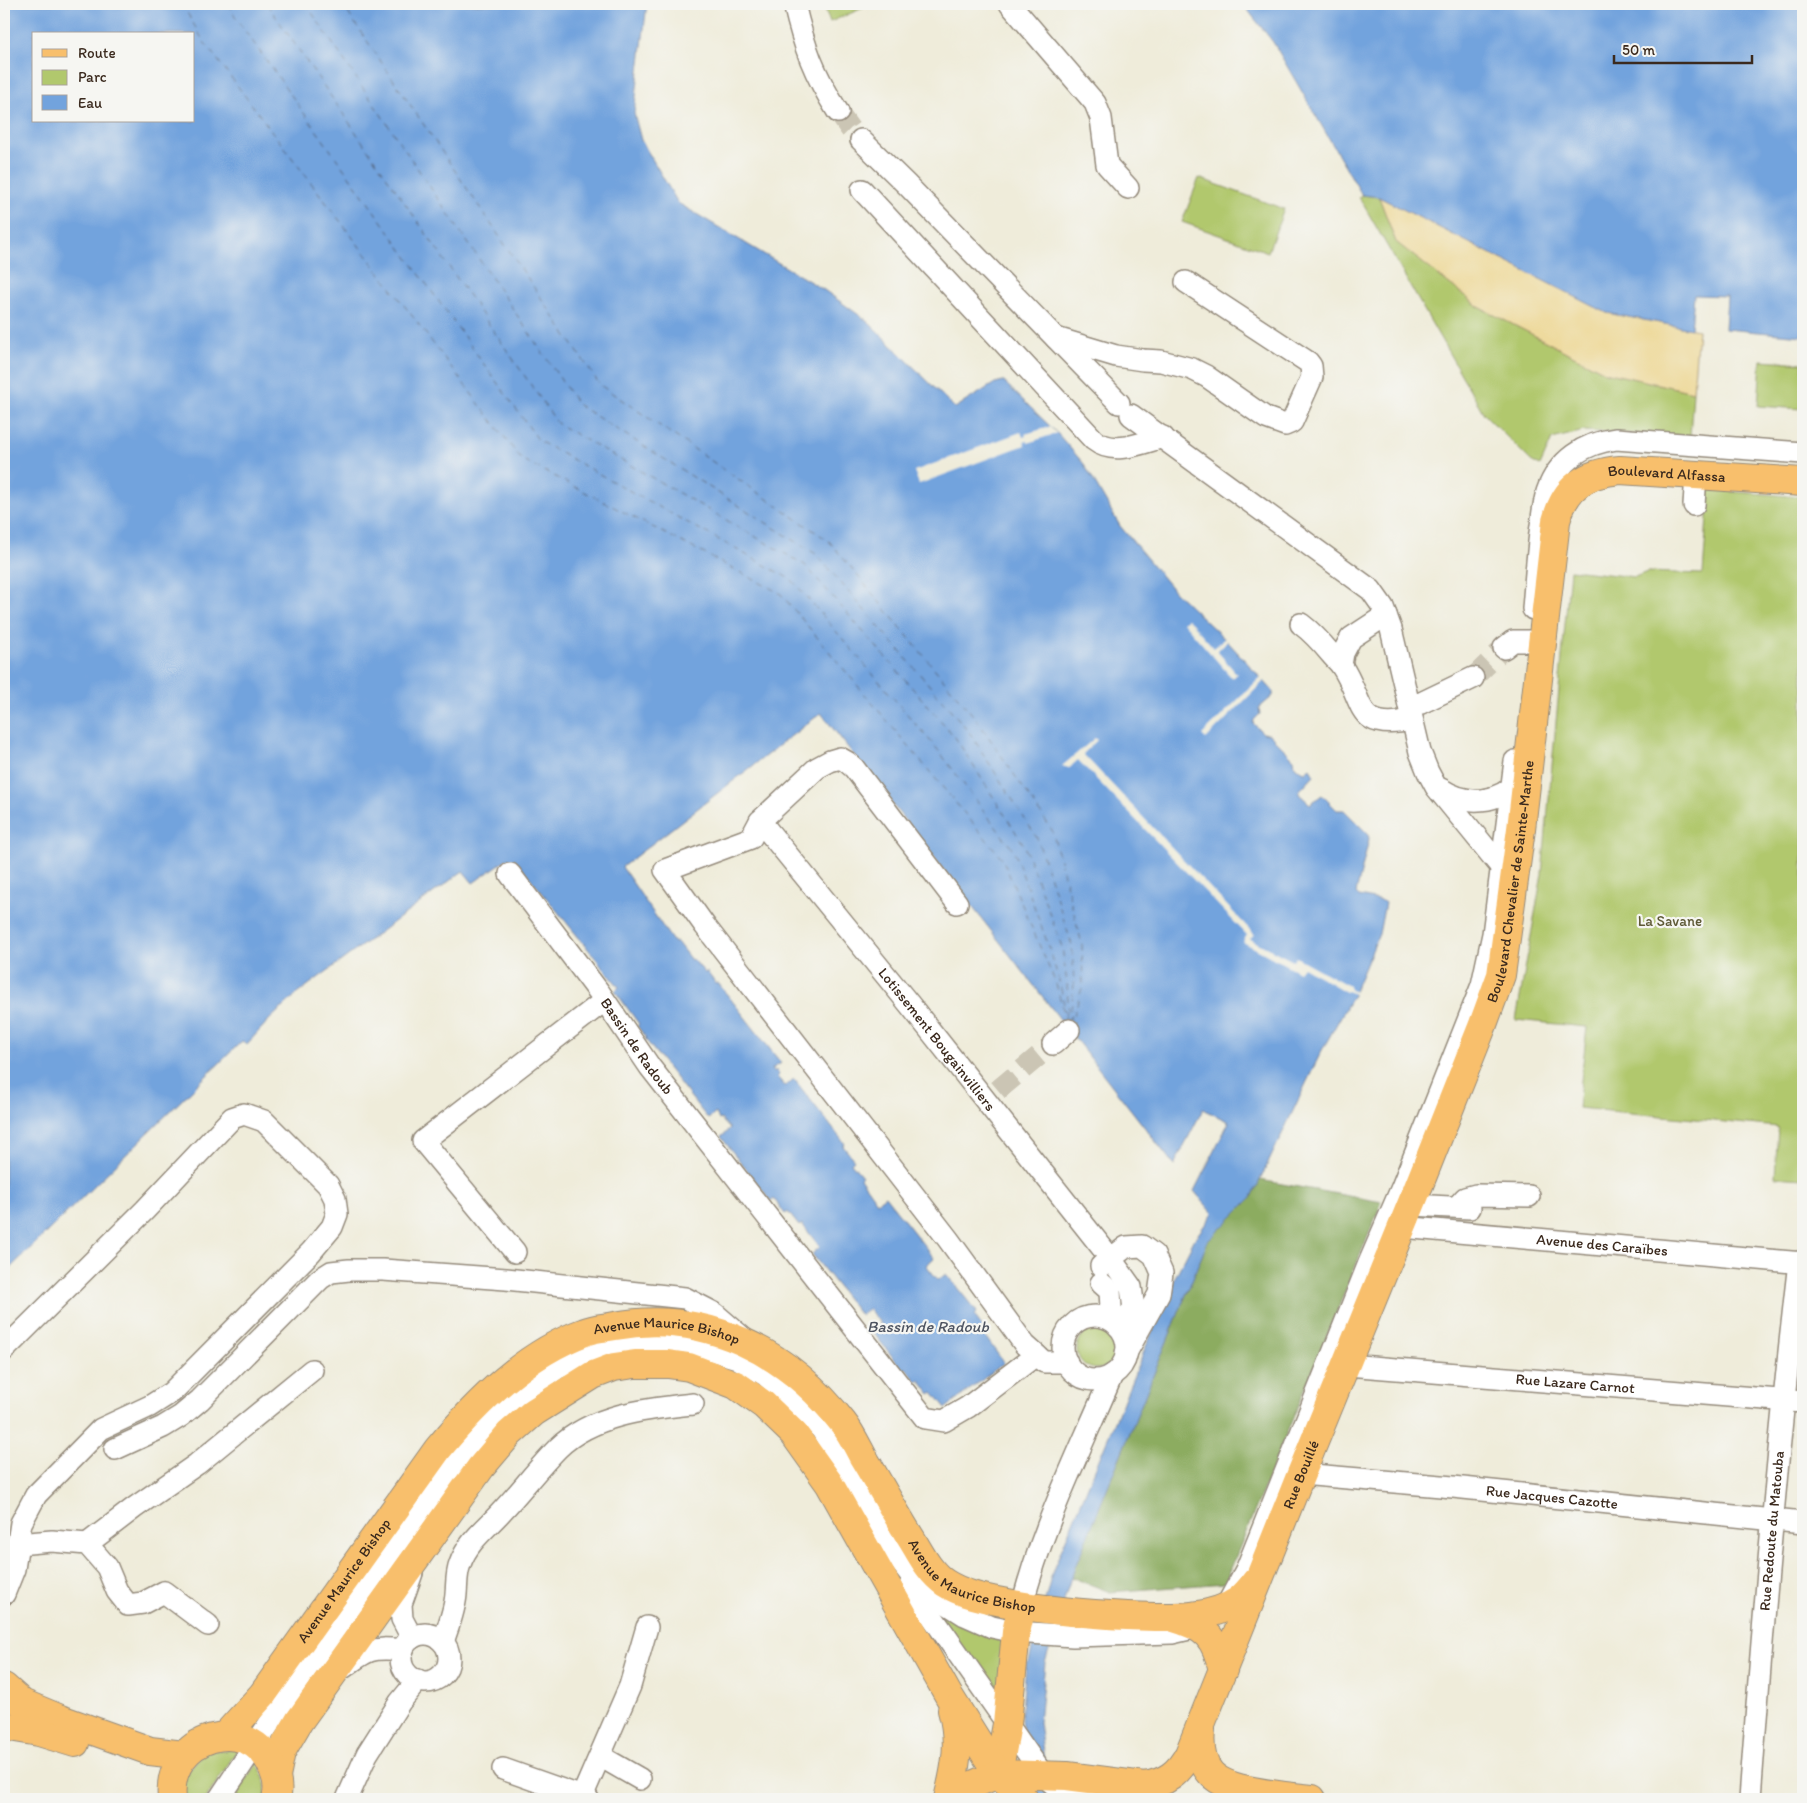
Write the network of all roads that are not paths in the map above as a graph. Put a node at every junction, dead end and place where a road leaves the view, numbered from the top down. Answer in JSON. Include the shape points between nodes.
{"nodes":[{"id":1,"x":794,"y":4,"type":"edge"},
{"id":2,"x":1010,"y":4,"type":"edge"},
{"id":3,"x":838,"y":112,"type":"tunnel mouth"},
{"id":4,"x":860,"y":140,"type":"tunnel mouth"},
{"id":5,"x":1128,"y":188,"type":"dead end"},
{"id":6,"x":862,"y":190,"type":"dead end"},
{"id":7,"x":1186,"y":282,"type":"dead end"},
{"id":8,"x":1056,"y":338,"type":"junction"},
{"id":9,"x":1163,"y":437,"type":"junction"},
{"id":10,"x":1803,"y":453,"type":"edge"},
{"id":11,"x":1696,"y":474,"type":"junction"},
{"id":12,"x":1803,"y":482,"type":"edge"},
{"id":13,"x":1694,"y":505,"type":"dead end"},
{"id":14,"x":1556,"y":522,"type":"joint"},
{"id":15,"x":1386,"y":615,"type":"junction"},
{"id":16,"x":1301,"y":624,"type":"dead end"},
{"id":17,"x":1529,"y":641,"type":"junction"},
{"id":18,"x":1504,"y":648,"type":"tunnel mouth"},
{"id":19,"x":1341,"y":665,"type":"junction"},
{"id":20,"x":1473,"y":678,"type":"tunnel mouth"},
{"id":21,"x":1410,"y":713,"type":"junction"},
{"id":22,"x":1528,"y":767,"type":"junction"},
{"id":23,"x":1436,"y":786,"type":"junction"},
{"id":24,"x":1512,"y":788,"type":"junction"},
{"id":25,"x":760,"y":821,"type":"junction"},
{"id":26,"x":510,"y":874,"type":"dead end"},
{"id":27,"x":1508,"y":875,"type":"junction"},
{"id":28,"x":957,"y":903,"type":"dead end"},
{"id":29,"x":604,"y":1000,"type":"junction"},
{"id":30,"x":1529,"y":1196,"type":"dead end"},
{"id":31,"x":1457,"y":1207,"type":"junction"},
{"id":32,"x":1486,"y":1209,"type":"dead end"},
{"id":33,"x":1406,"y":1216,"type":"junction"},
{"id":34,"x":515,"y":1252,"type":"dead end"},
{"id":35,"x":1801,"y":1263,"type":"edge"},
{"id":36,"x":1105,"y":1272,"type":"junction"},
{"id":37,"x":1112,"y":1322,"type":"junction"},
{"id":38,"x":751,"y":1345,"type":"junction"},
{"id":39,"x":4,"y":1350,"type":"edge"},
{"id":40,"x":1126,"y":1353,"type":"junction"},
{"id":41,"x":1036,"y":1355,"type":"junction"},
{"id":42,"x":1067,"y":1362,"type":"junction"},
{"id":43,"x":1347,"y":1365,"type":"junction"},
{"id":44,"x":312,"y":1370,"type":"dead end"},
{"id":45,"x":1112,"y":1375,"type":"junction"},
{"id":46,"x":1794,"y":1401,"type":"edge"},
{"id":47,"x":693,"y":1404,"type":"dead end"},
{"id":48,"x":115,"y":1448,"type":"dead end"},
{"id":49,"x":1301,"y":1474,"type":"junction"},
{"id":50,"x":1773,"y":1520,"type":"junction"},
{"id":51,"x":1803,"y":1523,"type":"edge"},
{"id":52,"x":18,"y":1544,"type":"junction"},
{"id":53,"x":87,"y":1544,"type":"junction"},
{"id":54,"x":888,"y":1545,"type":"junction"},
{"id":55,"x":421,"y":1550,"type":"junction"},
{"id":56,"x":1260,"y":1576,"type":"junction"},
{"id":57,"x":4,"y":1594,"type":"edge"},
{"id":58,"x":1022,"y":1606,"type":"junction"},
{"id":59,"x":1227,"y":1606,"type":"junction"},
{"id":60,"x":1172,"y":1618,"type":"junction"},
{"id":61,"x":208,"y":1625,"type":"dead end"},
{"id":62,"x":647,"y":1627,"type":"dead end"},
{"id":63,"x":1199,"y":1627,"type":"junction"},
{"id":64,"x":1016,"y":1632,"type":"junction"},
{"id":65,"x":442,"y":1642,"type":"junction"},
{"id":66,"x":408,"y":1644,"type":"junction"},
{"id":67,"x":1223,"y":1670,"type":"junction"},
{"id":68,"x":330,"y":1677,"type":"junction"},
{"id":69,"x":418,"y":1680,"type":"junction"},
{"id":70,"x":4,"y":1687,"type":"edge"},
{"id":71,"x":949,"y":1696,"type":"junction"},
{"id":72,"x":4,"y":1717,"type":"edge"},
{"id":73,"x":1007,"y":1724,"type":"junction"},
{"id":74,"x":1201,"y":1725,"type":"junction"},
{"id":75,"x":4,"y":1726,"type":"edge"},
{"id":76,"x":225,"y":1736,"type":"junction"},
{"id":77,"x":254,"y":1744,"type":"junction"},
{"id":78,"x":184,"y":1755,"type":"junction"},
{"id":79,"x":600,"y":1756,"type":"junction"},
{"id":80,"x":503,"y":1769,"type":"dead end"},
{"id":81,"x":998,"y":1774,"type":"junction"},
{"id":82,"x":1043,"y":1775,"type":"junction"},
{"id":83,"x":640,"y":1779,"type":"dead end"},
{"id":84,"x":276,"y":1788,"type":"edge"},
{"id":85,"x":172,"y":1791,"type":"edge"},
{"id":86,"x":584,"y":1798,"type":"edge"},
{"id":87,"x":1018,"y":1798,"type":"edge"},
{"id":88,"x":219,"y":1799,"type":"edge"},
{"id":89,"x":347,"y":1799,"type":"edge"},
{"id":90,"x":948,"y":1799,"type":"edge"},
{"id":91,"x":952,"y":1799,"type":"edge"},
{"id":92,"x":1099,"y":1799,"type":"edge"},
{"id":93,"x":1312,"y":1799,"type":"edge"},
{"id":94,"x":1750,"y":1799,"type":"edge"}],
"edges":[{"from":1,"to":3,"type":"street","via":[[808,57]]},
{"from":2,"to":5,"type":"street","via":[[1095,103],[1101,118],[1107,165]]},
{"from":4,"to":8,"type":"street"},
{"from":6,"to":9,"type":"street","via":[[1101,446],[1130,446]]},
{"from":7,"to":8,"type":"street","via":[[1311,366],[1310,383],[1296,417],[1289,424],[1266,418],[1206,376],[1182,365],[1116,356]]},
{"from":8,"to":9,"type":"street","via":[[1125,409]]},
{"from":9,"to":15,"type":"street","via":[[1371,590]]},
{"from":10,"to":17,"type":"street","via":[[1616,439],[1590,445],[1577,452],[1562,466],[1546,493]]},
{"from":11,"to":12,"type":"main road","name":"Boulevard Alfassa"},
{"from":11,"to":13,"type":"street"},
{"from":11,"to":14,"type":"main road","name":"Boulevard Alfassa","via":[[1620,470],[1596,474],[1571,490],[1562,502]]},
{"from":14,"to":22,"type":"main road","name":"Boulevard Chevalier de Sainte-Marthe"},
{"from":15,"to":19,"type":"street","via":[[1351,638]]},
{"from":15,"to":21,"type":"street"},
{"from":16,"to":19,"type":"street"},
{"from":17,"to":18,"type":"street","via":[[1513,640]]},
{"from":17,"to":24,"type":"street"},
{"from":19,"to":21,"type":"street","via":[[1362,708],[1371,719],[1395,724]]},
{"from":20,"to":21,"type":"street","via":[[1421,703]]},
{"from":21,"to":23,"type":"street","via":[[1420,752]]},
{"from":22,"to":24,"type":"street"},
{"from":22,"to":27,"type":"main road","name":"Boulevard Chevalier de Sainte-Marthe"},
{"from":23,"to":24,"type":"street","via":[[1453,797],[1468,801],[1487,799]]},
{"from":23,"to":27,"type":"street"},
{"from":24,"to":27,"type":"street"},
{"from":25,"to":28,"type":"street","via":[[817,768],[840,758],[854,768]]},
{"from":25,"to":36,"type":"street","name":"Lotissement Bougainvilliers","via":[[910,1005],[992,1095]]},
{"from":25,"to":41,"type":"street","via":[[751,838],[665,870]]},
{"from":26,"to":29,"type":"street","name":"Bassin de Radoub"},
{"from":27,"to":33,"type":"main road","name":"Boulevard Chevalier de Sainte-Marthe","via":[[1505,955],[1496,991]]},
{"from":27,"to":59,"type":"street","via":[[1482,985],[1246,1568]]},
{"from":29,"to":34,"type":"street","via":[[423,1141]]},
{"from":29,"to":41,"type":"street","name":"Bassin de Radoub","via":[[650,1067],[925,1418],[944,1421],[968,1407]]},
{"from":30,"to":31,"type":"street","via":[[1476,1194],[1465,1198]]},
{"from":31,"to":32,"type":"street"},
{"from":31,"to":33,"type":"street"},
{"from":33,"to":35,"type":"street","name":"Avenue des Caraïbes"},
{"from":33,"to":43,"type":"main road","name":"Rue Bouillé"},
{"from":35,"to":46,"type":"street","name":"Rue Redoute du Matouba"},
{"from":36,"to":37,"type":"street","name":"Lotissement Bougainvilliers","via":[[1131,1287],[1134,1309]]},
{"from":36,"to":40,"type":"street","via":[[1126,1247],[1142,1246],[1154,1256],[1162,1273],[1159,1294]]},
{"from":37,"to":40,"type":"street","via":[[1124,1334]]},
{"from":37,"to":42,"type":"street","via":[[1093,1316],[1074,1324],[1064,1342]]},
{"from":38,"to":48,"type":"street","via":[[714,1313],[685,1298],[506,1279],[383,1270],[331,1272],[320,1279],[182,1416]]},
{"from":38,"to":58,"type":"main road","name":"Avenue Maurice Bishop","via":[[777,1360],[811,1388],[843,1423],[938,1578],[970,1595]]},
{"from":38,"to":76,"type":"main road","name":"Avenue Maurice Bishop","via":[[721,1332],[680,1322],[634,1322],[587,1331],[546,1351],[504,1379],[464,1417],[438,1449],[263,1694]]},
{"from":39,"to":52,"type":"street","via":[[232,1118],[244,1114],[264,1121],[328,1185],[335,1199],[338,1214],[332,1228],[172,1392],[101,1429],[36,1496],[21,1523]]},
{"from":40,"to":45,"type":"street"},
{"from":41,"to":42,"type":"street","via":[[1044,1362]]},
{"from":42,"to":45,"type":"street","via":[[1073,1371],[1086,1378],[1102,1379]]},
{"from":43,"to":46,"type":"street","name":"Rue Lazare Carnot"},
{"from":43,"to":49,"type":"main road","name":"Rue Bouillé"},
{"from":44,"to":53,"type":"street","via":[[197,1464]]},
{"from":45,"to":58,"type":"street","via":[[1050,1522]]},
{"from":46,"to":50,"type":"street","name":"Rue Redoute du Matouba"},
{"from":47,"to":65,"type":"street","via":[[608,1419],[559,1447],[469,1546],[460,1563],[450,1623]]},
{"from":49,"to":50,"type":"street","name":"Rue Jacques Cazotte"},
{"from":49,"to":56,"type":"main road","name":"Rue Bouillé"},
{"from":50,"to":51,"type":"street","name":"Rue Jacques Cazotte"},
{"from":50,"to":94,"type":"street","name":"Rue Redoute du Matouba"},
{"from":52,"to":53,"type":"street","via":[[52,1541]]},
{"from":52,"to":57,"type":"street","via":[[14,1569]]},
{"from":53,"to":61,"type":"street","via":[[107,1567],[117,1591],[128,1605],[143,1603],[164,1592]]},
{"from":54,"to":64,"type":"street","via":[[919,1586],[944,1603],[992,1627]]},
{"from":54,"to":73,"type":"street","via":[[922,1604]]},
{"from":54,"to":77,"type":"street","via":[[822,1430],[765,1375],[737,1358],[684,1342],[622,1344],[590,1354],[558,1368],[509,1403],[460,1454]]},
{"from":55,"to":66,"type":"street","via":[[401,1604]]},
{"from":55,"to":68,"type":"main road","name":"Avenue Maurice Bishop"},
{"from":55,"to":71,"type":"main road","name":"Avenue Maurice Bishop","via":[[509,1434],[559,1395],[614,1367],[668,1364],[695,1369],[736,1385],[764,1405],[794,1434],[829,1483]]},
{"from":56,"to":59,"type":"main road","name":"Avenue Maurice Bishop","via":[[1246,1594]]},
{"from":56,"to":67,"type":"main road","name":"Rue Bouillé"},
{"from":58,"to":60,"type":"main road","name":"Avenue Maurice Bishop","via":[[1086,1614]]},
{"from":58,"to":64,"type":"main road"},
{"from":59,"to":60,"type":"main road","name":"Avenue Maurice Bishop","via":[[1198,1615]]},
{"from":59,"to":63,"type":"street"},
{"from":60,"to":63,"type":"main road","name":"Avenue Maurice Bishop"},
{"from":62,"to":79,"type":"street","via":[[630,1686]]},
{"from":63,"to":64,"type":"street","via":[[1172,1633],[1073,1636]]},
{"from":63,"to":67,"type":"main road","name":"Avenue Maurice Bishop","via":[[1212,1638]]},
{"from":64,"to":73,"type":"main road"},
{"from":65,"to":66,"type":"street","via":[[428,1634],[420,1635]]},
{"from":65,"to":69,"type":"street","via":[[449,1656],[445,1672],[433,1680]]},
{"from":66,"to":68,"type":"street","via":[[363,1653]]},
{"from":66,"to":69,"type":"street","via":[[401,1658],[406,1672]]},
{"from":67,"to":74,"type":"main road","name":"Rue Bouillé"},
{"from":68,"to":84,"type":"main road","name":"Avenue Maurice Bishop","via":[[281,1752]]},
{"from":69,"to":89,"type":"street","via":[[367,1754]]},
{"from":70,"to":72,"type":"main road","via":[[8,1703]]},
{"from":70,"to":78,"type":"main road","via":[[22,1703],[63,1720],[150,1751]]},
{"from":71,"to":81,"type":"main road","name":"Avenue Maurice Bishop"},
{"from":71,"to":90,"type":"main road","via":[[958,1750]]},
{"from":73,"to":81,"type":"main road"},
{"from":73,"to":82,"type":"street"},
{"from":74,"to":82,"type":"main road","name":"Rue Bouillé","via":[[1183,1766],[1166,1781],[1155,1785]]},
{"from":74,"to":93,"type":"main road","via":[[1201,1753],[1208,1769],[1219,1781],[1236,1788]]},
{"from":75,"to":85,"type":"main road","via":[[39,1732],[125,1759],[146,1768]]},
{"from":76,"to":77,"type":"main road"},
{"from":76,"to":78,"type":"main road","via":[[210,1738]]},
{"from":77,"to":84,"type":"main road","via":[[271,1764]]},
{"from":77,"to":88,"type":"street"},
{"from":78,"to":85,"type":"main road","via":[[176,1768]]},
{"from":79,"to":83,"type":"street"},
{"from":79,"to":86,"type":"street"},
{"from":80,"to":86,"type":"street"},
{"from":81,"to":82,"type":"main road","name":"Rue Bouillé"},
{"from":81,"to":87,"type":"main road","name":"Avenue Maurice Bishop"},
{"from":81,"to":91,"type":"main road","via":[[970,1786]]},
{"from":82,"to":87,"type":"main road"},
{"from":82,"to":92,"type":"street","via":[[1070,1795]]}]}
